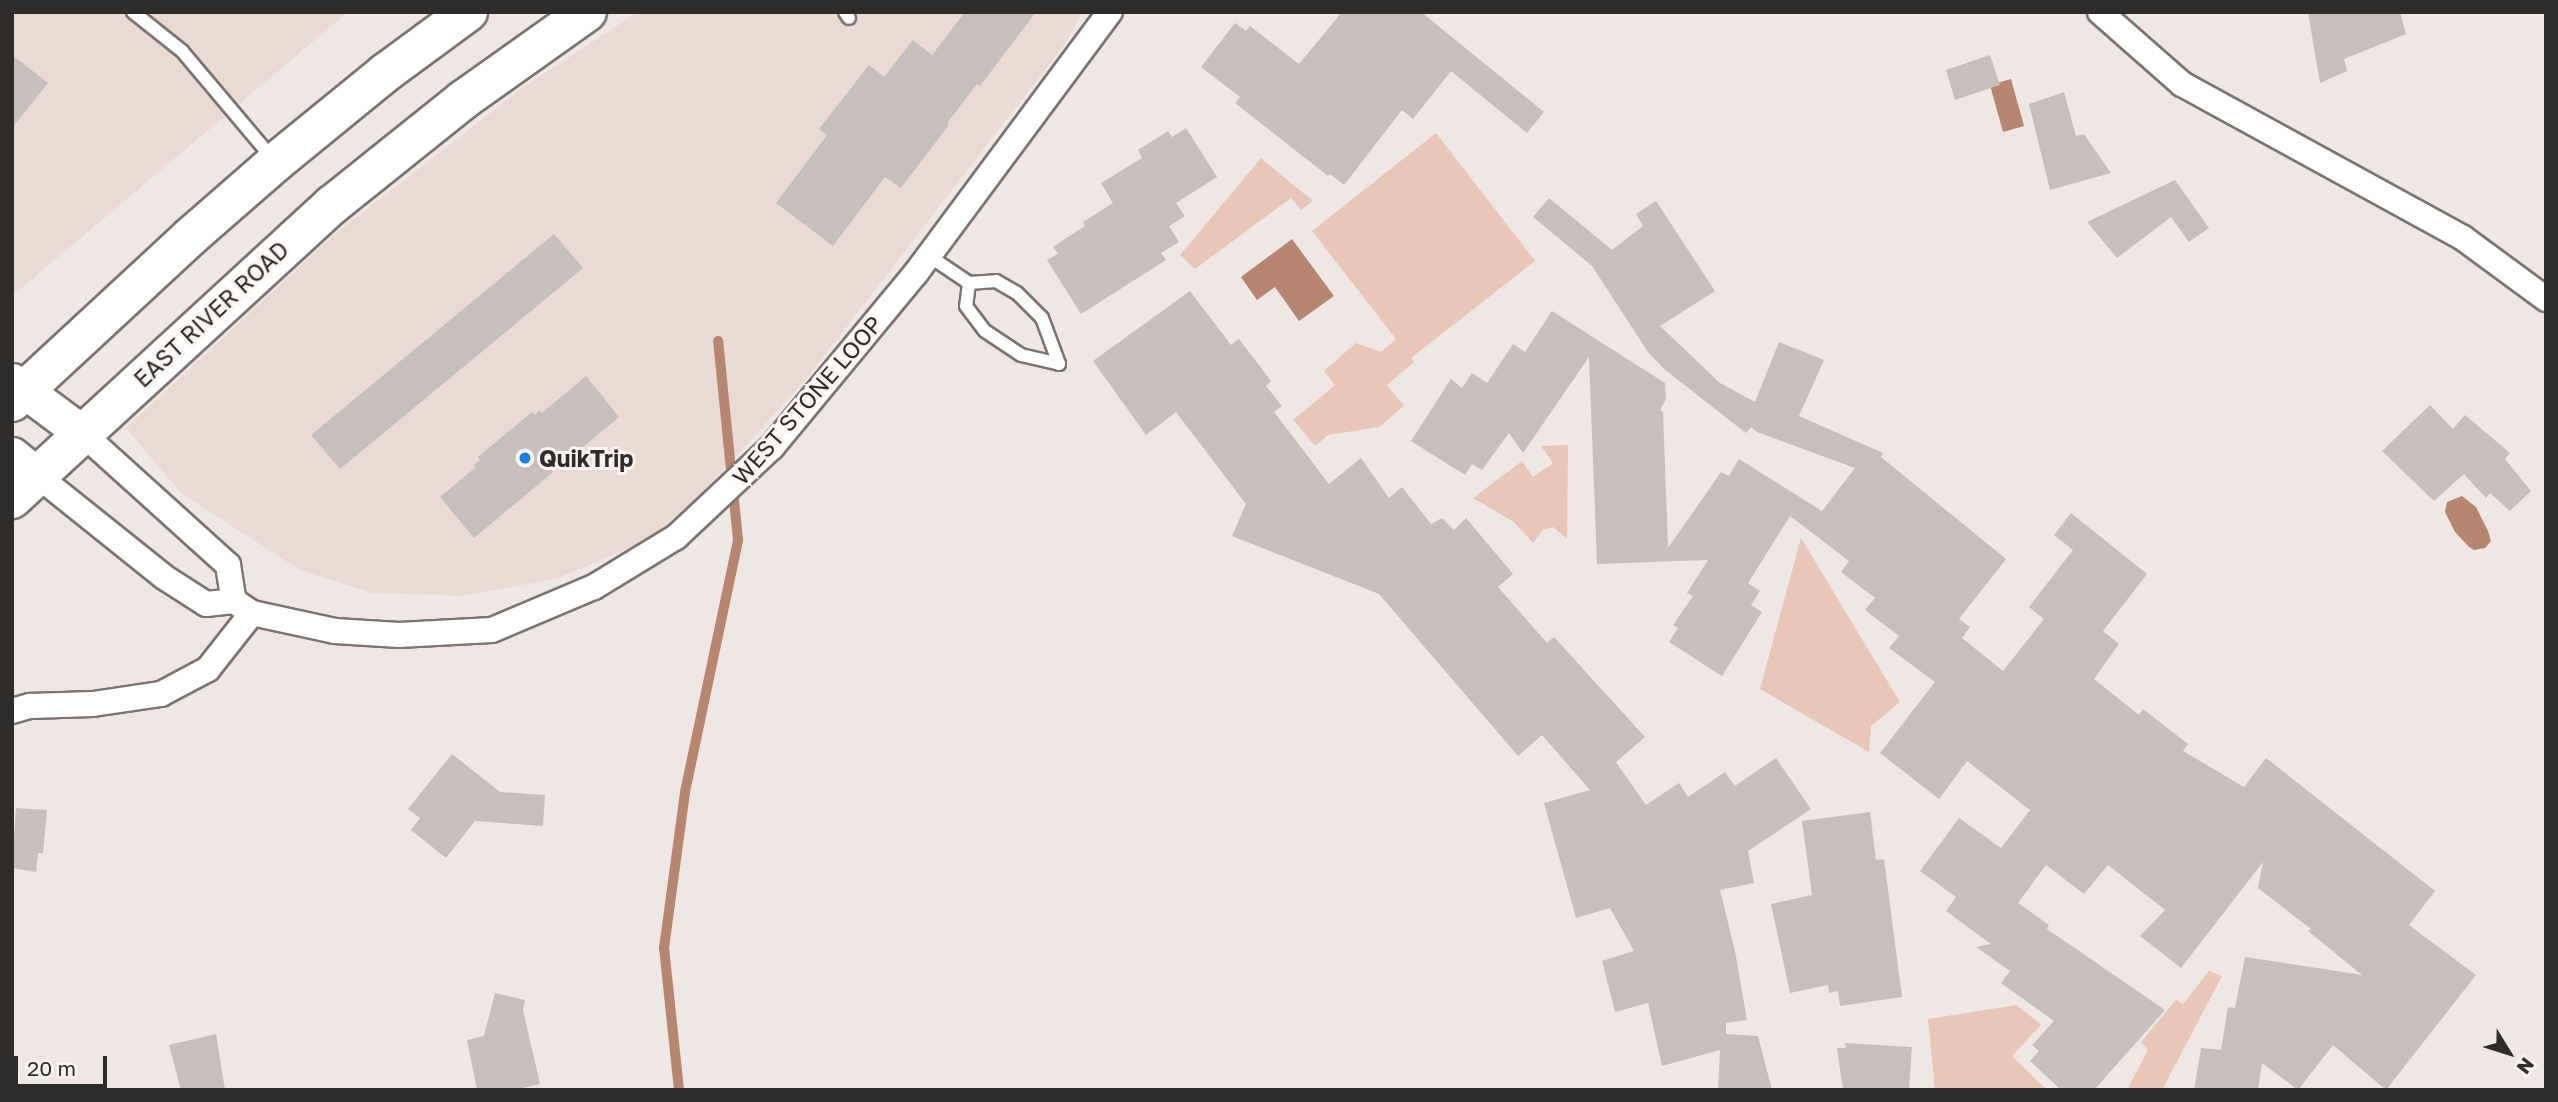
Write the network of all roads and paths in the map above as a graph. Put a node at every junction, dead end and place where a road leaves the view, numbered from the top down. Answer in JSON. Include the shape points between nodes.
{"nodes":[{"id":1,"x":133,"y":12,"type":"edge"},
{"id":2,"x":468,"y":12,"type":"edge"},
{"id":3,"x":587,"y":12,"type":"edge"},
{"id":4,"x":1110,"y":12,"type":"edge"},
{"id":5,"x":2100,"y":12,"type":"edge"},
{"id":6,"x":276,"y":162,"type":"junction"},
{"id":7,"x":929,"y":256,"type":"junction"},
{"id":8,"x":969,"y":283,"type":"junction"},
{"id":9,"x":2546,"y":299,"type":"edge"},
{"id":10,"x":16,"y":391,"type":"edge"},
{"id":11,"x":82,"y":433,"type":"junction"},
{"id":12,"x":21,"y":477,"type":"edge"},
{"id":13,"x":243,"y":607,"type":"junction"},
{"id":14,"x":12,"y":712,"type":"edge"}],
"edges":[{"from":1,"to":6,"type":"lane","via":[[182,51]]},
{"from":2,"to":6,"type":"main road"},
{"from":3,"to":11,"type":"main road","name":"EAST RIVER ROAD","via":[[415,136],[275,254]]},
{"from":4,"to":7,"type":"street","name":"WEST STONE LOOP"},
{"from":5,"to":9,"type":"street","via":[[2182,84],[2463,239]]},
{"from":6,"to":10,"type":"main road"},
{"from":7,"to":8,"type":"lane"},
{"from":7,"to":13,"type":"street","name":"WEST STONE LOOP","via":[[772,447],[676,537],[594,587],[492,630],[399,635],[335,631]]},
{"from":8,"to":8,"type":"lane","via":[[966,306],[985,331],[1021,355],[1059,363],[1042,318],[1017,293],[996,281]]},
{"from":10,"to":11,"type":"main road"},
{"from":11,"to":12,"type":"main road","name":"EAST RIVER ROAD"},
{"from":11,"to":13,"type":"street","via":[[228,565]]},
{"from":12,"to":13,"type":"street","name":"WEST STONE LOOP","via":[[206,604]]},
{"from":13,"to":14,"type":"street","via":[[208,669],[161,694],[93,704],[30,706]]}]}
